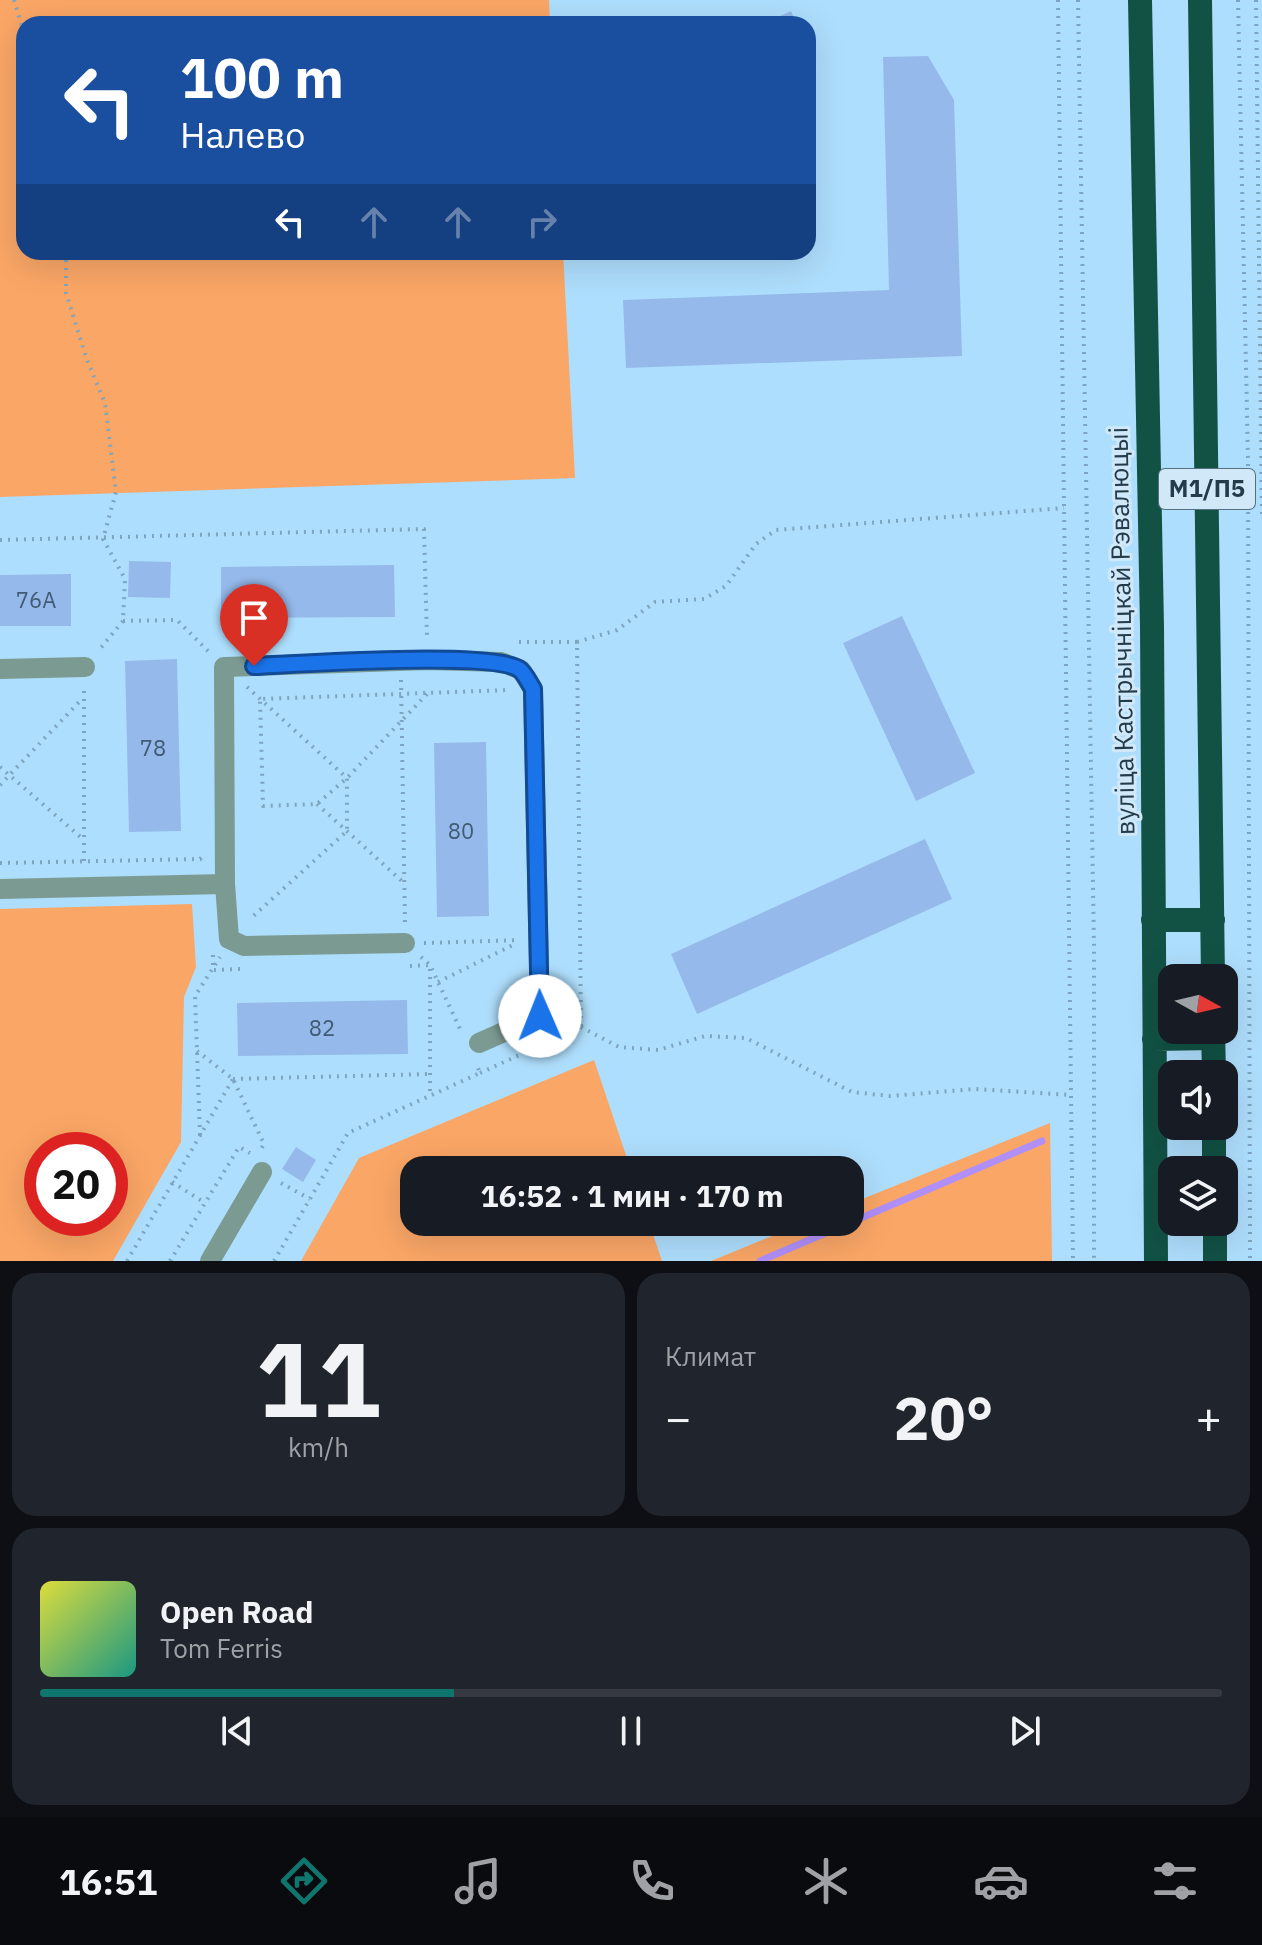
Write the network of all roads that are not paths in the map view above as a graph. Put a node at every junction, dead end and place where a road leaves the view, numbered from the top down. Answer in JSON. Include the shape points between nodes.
{"nodes":[{"id":1,"x":1140,"y":0,"type":"edge"},
{"id":2,"x":1200,"y":0,"type":"edge"},
{"id":3,"x":85,"y":667,"type":"road end"},
{"id":4,"x":0,"y":669,"type":"edge"},
{"id":5,"x":225,"y":884,"type":"junction"},
{"id":6,"x":0,"y":889,"type":"edge"},
{"id":7,"x":1153,"y":920,"type":"junction"},
{"id":8,"x":1213,"y":920,"type":"junction"},
{"id":9,"x":405,"y":943,"type":"road end"},
{"id":10,"x":1213,"y":964,"type":"edge"},
{"id":11,"x":1154,"y":1039,"type":"junction"},
{"id":12,"x":1158,"y":1039,"type":"edge"},
{"id":13,"x":472,"y":1046,"type":"road end"},
{"id":14,"x":262,"y":1172,"type":"road end"},
{"id":15,"x":1215,"y":1236,"type":"edge"},
{"id":16,"x":210,"y":1261,"type":"edge"},
{"id":17,"x":1156,"y":1261,"type":"edge"},
{"id":18,"x":1215,"y":1261,"type":"edge"}],
"edges":[{"from":1,"to":7,"type":"highway","name":"вуліца Кастрычніцкай Рэвалюцыі","number":"М1/П5"},
{"from":2,"to":8,"type":"highway","number":"М1/П5"},
{"from":3,"to":4,"type":"lane"},
{"from":5,"to":6,"type":"lane"},
{"from":5,"to":9,"type":"lane","via":[[229,939],[244,946]]},
{"from":5,"to":13,"type":"lane","via":[[216,666],[427,660],[501,662],[521,670],[533,689],[540,1016]]},
{"from":7,"to":8,"type":"highway"},
{"from":7,"to":11,"type":"highway","name":"вуліца Кастрычніцкай Рэвалюцыі","number":"М1/П5"},
{"from":8,"to":10,"type":"highway","number":"М1/П5"},
{"from":11,"to":12,"type":"highway"},
{"from":11,"to":17,"type":"highway","name":"вуліца Кастрычніцкай Рэвалюцыі","number":"М1/П5"},
{"from":14,"to":16,"type":"lane"},
{"from":15,"to":18,"type":"highway"}]}
